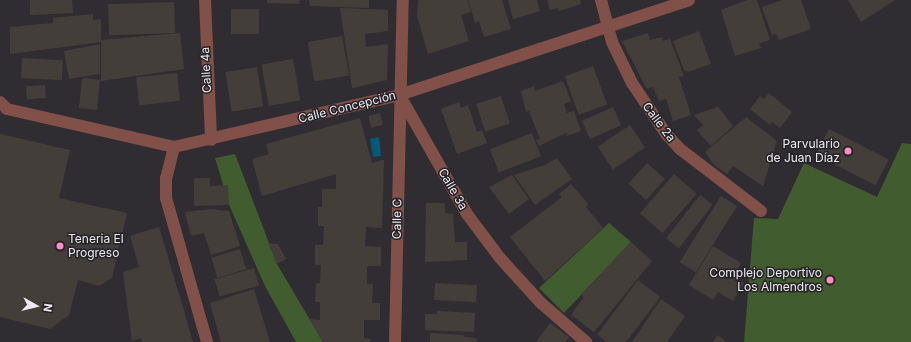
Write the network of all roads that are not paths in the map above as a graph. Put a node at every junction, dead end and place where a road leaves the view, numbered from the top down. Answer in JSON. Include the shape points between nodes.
{"nodes":[{"id":1,"x":205,"y":0,"type":"edge"},
{"id":2,"x":403,"y":0,"type":"edge"},
{"id":3,"x":601,"y":0,"type":"edge"},
{"id":4,"x":689,"y":0,"type":"edge"},
{"id":5,"x":607,"y":28,"type":"junction"},
{"id":6,"x":399,"y":95,"type":"junction"},
{"id":7,"x":0,"y":102,"type":"edge"},
{"id":8,"x":211,"y":140,"type":"junction"},
{"id":9,"x":174,"y":147,"type":"junction"},
{"id":10,"x":761,"y":211,"type":"dead end"},
{"id":11,"x":207,"y":342,"type":"edge"},
{"id":12,"x":395,"y":342,"type":"edge"},
{"id":13,"x":586,"y":342,"type":"edge"}],
"edges":[{"from":1,"to":8,"type":"street","name":"Calle 4a"},
{"from":2,"to":6,"type":"street"},
{"from":3,"to":5,"type":"street","name":"Calle 2a"},
{"from":4,"to":5,"type":"street","name":"Calle Concepción"},
{"from":5,"to":6,"type":"street","name":"Calle Concepción"},
{"from":5,"to":10,"type":"street","name":"Calle 2a","via":[[632,83],[667,135],[702,166]]},
{"from":6,"to":8,"type":"street","name":"Calle Concepción"},
{"from":6,"to":12,"type":"street","name":"Calle C"},
{"from":6,"to":13,"type":"street","name":"Calle 3a","via":[[467,214],[500,258],[541,303]]},
{"from":7,"to":9,"type":"street","name":"Calle Concepción","via":[[6,109]]},
{"from":8,"to":9,"type":"street","name":"Calle Concepción"},
{"from":9,"to":11,"type":"street","via":[[166,178],[166,198]]}]}
